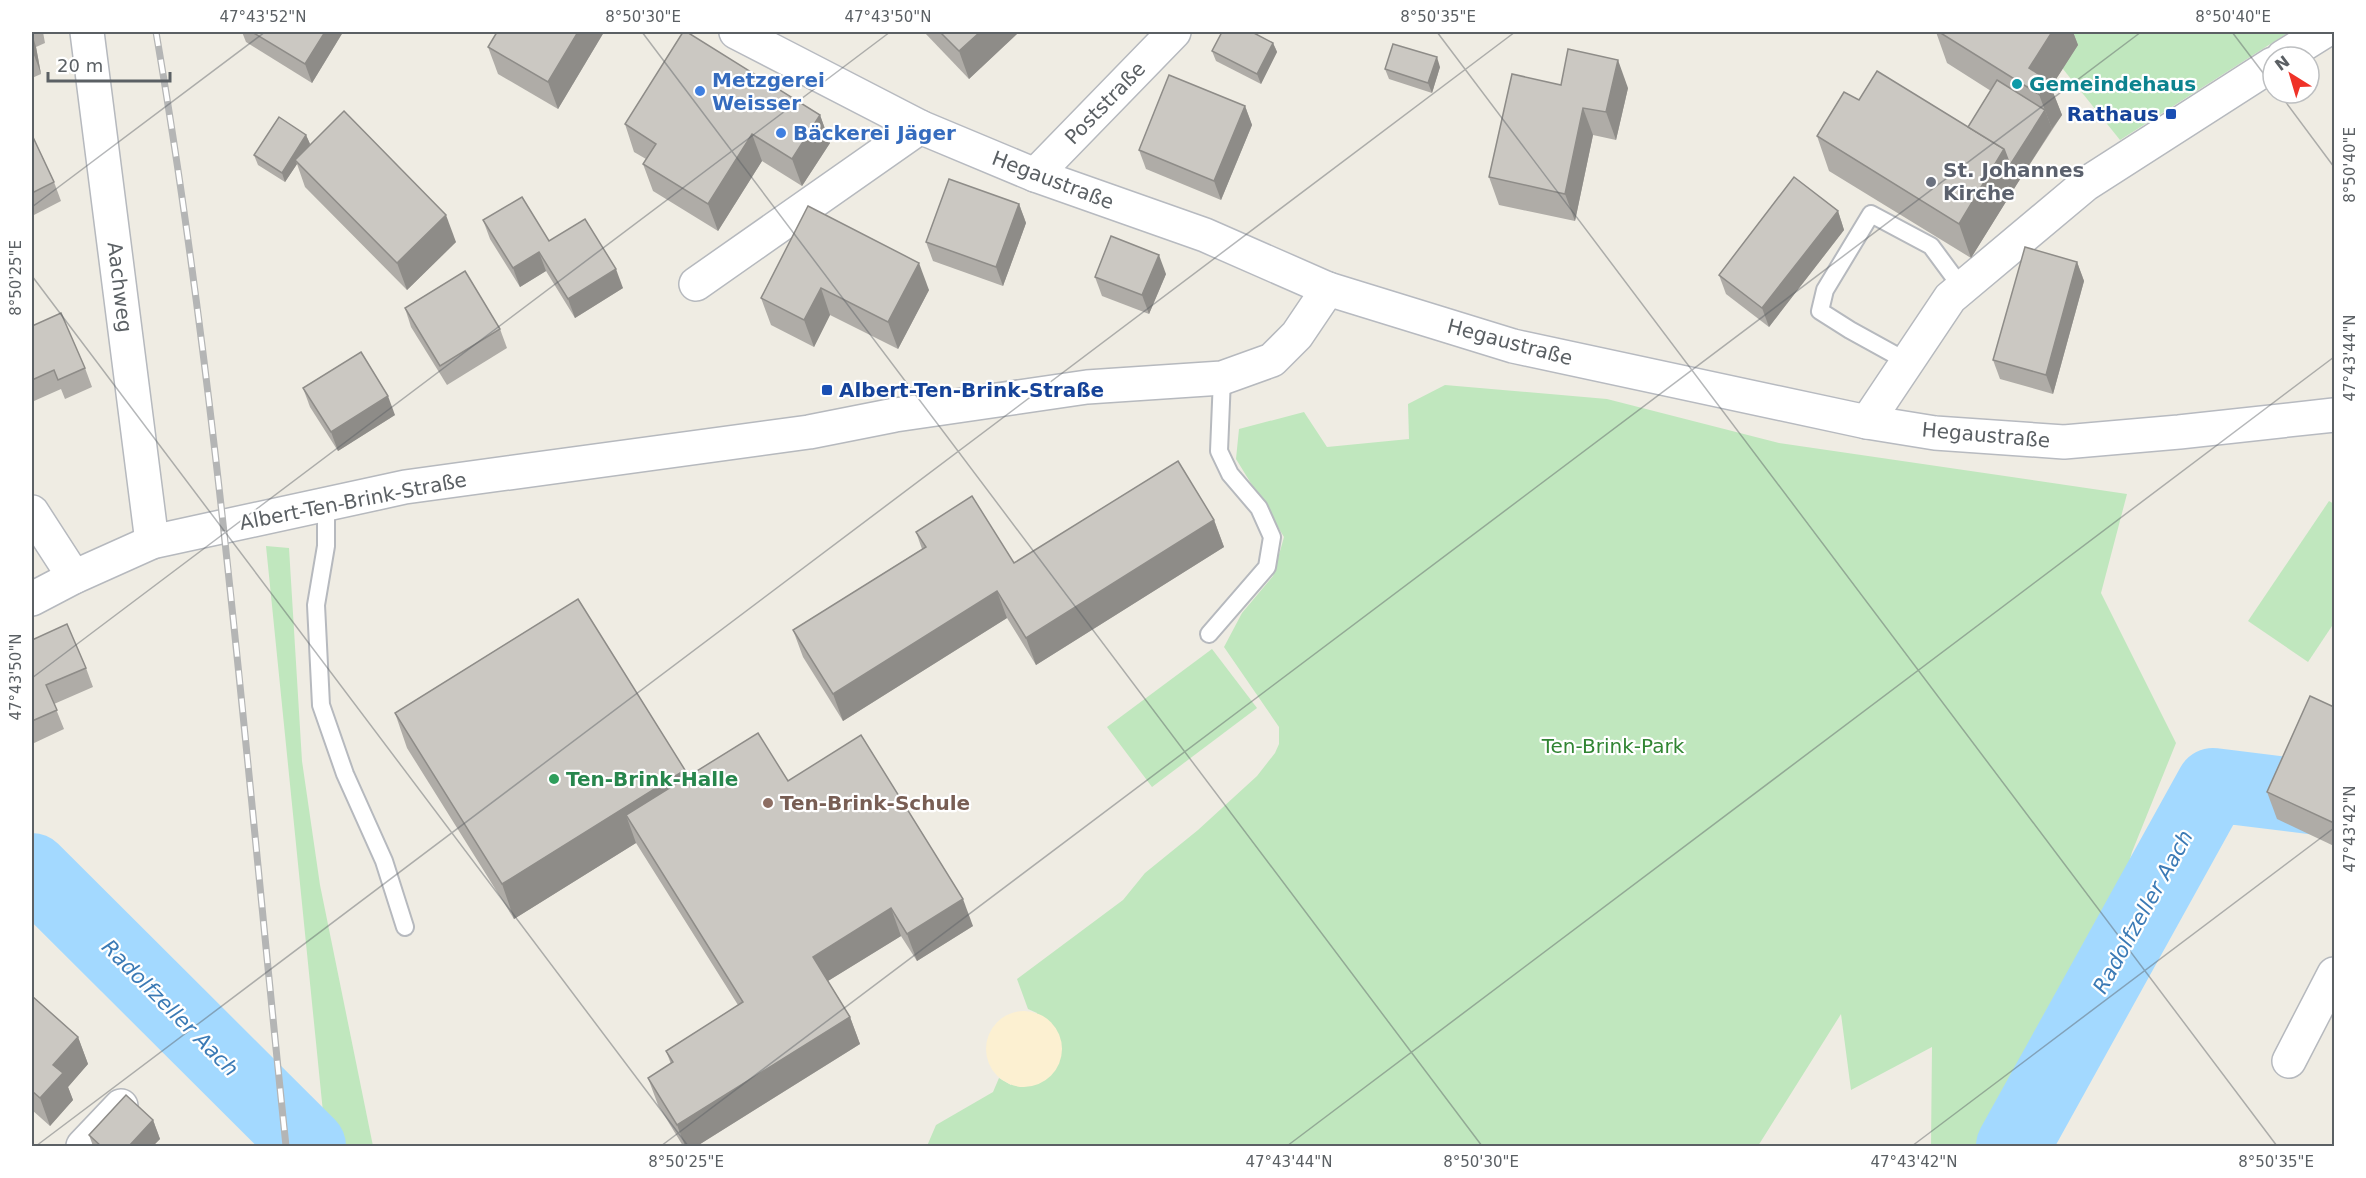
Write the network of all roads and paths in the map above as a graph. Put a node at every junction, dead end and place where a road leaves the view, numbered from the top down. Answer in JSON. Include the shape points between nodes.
{"nodes":[{"id":1,"x":87,"y":32,"type":"edge"},
{"id":2,"x":736,"y":32,"type":"edge"},
{"id":3,"x":1174,"y":32,"type":"edge"},
{"id":4,"x":2319,"y":32,"type":"edge"},
{"id":5,"x":2300,"y":45,"type":"edge"},
{"id":6,"x":2261,"y":72,"type":"edge"},
{"id":7,"x":920,"y":127,"type":"junction"},
{"id":8,"x":1035,"y":175,"type":"junction"},
{"id":9,"x":696,"y":284,"type":"dead end"},
{"id":10,"x":1962,"y":288,"type":"junction"},
{"id":11,"x":1329,"y":290,"type":"junction"},
{"id":12,"x":1908,"y":362,"type":"junction"},
{"id":13,"x":1222,"y":378,"type":"junction"},
{"id":14,"x":2334,"y":415,"type":"edge"},
{"id":15,"x":1867,"y":422,"type":"junction"},
{"id":16,"x":326,"y":503,"type":"junction"},
{"id":17,"x":32,"y":512,"type":"edge"},
{"id":18,"x":152,"y":542,"type":"junction"},
{"id":19,"x":74,"y":577,"type":"junction"},
{"id":20,"x":32,"y":599,"type":"edge"},
{"id":21,"x":1209,"y":634,"type":"dead end"},
{"id":22,"x":405,"y":927,"type":"dead end"},
{"id":23,"x":2334,"y":974,"type":"edge"},
{"id":24,"x":2289,"y":1061,"type":"dead end"},
{"id":25,"x":121,"y":1106,"type":"edge"},
{"id":26,"x":83,"y":1146,"type":"edge"}],
"edges":[{"from":1,"to":18,"type":"street","name":"Aachweg"},
{"from":2,"to":7,"type":"street","name":"Hegaustraße"},
{"from":3,"to":8,"type":"street","name":"Poststraße"},
{"from":4,"to":5,"type":"street"},
{"from":6,"to":10,"type":"street","via":[[2086,184]]},
{"from":7,"to":8,"type":"street","name":"Hegaustraße"},
{"from":7,"to":9,"type":"street"},
{"from":8,"to":11,"type":"street","name":"Hegaustraße","via":[[1205,236]]},
{"from":10,"to":12,"type":"street","via":[[1950,297]]},
{"from":10,"to":12,"type":"lane","via":[[1931,246],[1871,214],[1825,290],[1820,311]]},
{"from":11,"to":13,"type":"street","name":"Albert-Ten-Brink-Straße","via":[[1298,335],[1272,360]]},
{"from":11,"to":15,"type":"street","name":"Hegaustraße","via":[[1513,346]]},
{"from":12,"to":15,"type":"street"},
{"from":13,"to":16,"type":"street","name":"Albert-Ten-Brink-Straße","via":[[1087,387],[768,438],[405,487]]},
{"from":13,"to":21,"type":"lane","via":[[1219,451],[1230,474],[1259,508],[1272,537],[1267,567]]},
{"from":14,"to":15,"type":"street","name":"Hegaustraße","via":[[2064,442],[1935,433]]},
{"from":16,"to":18,"type":"street","name":"Albert-Ten-Brink-Straße"},
{"from":16,"to":22,"type":"lane","via":[[326,546],[316,604],[321,705],[345,774],[384,861]]},
{"from":17,"to":19,"type":"street"},
{"from":18,"to":19,"type":"street","name":"Albert-Ten-Brink-Straße"},
{"from":19,"to":20,"type":"street","name":"Albert-Ten-Brink-Straße"},
{"from":23,"to":24,"type":"street"},
{"from":25,"to":26,"type":"street"}]}
